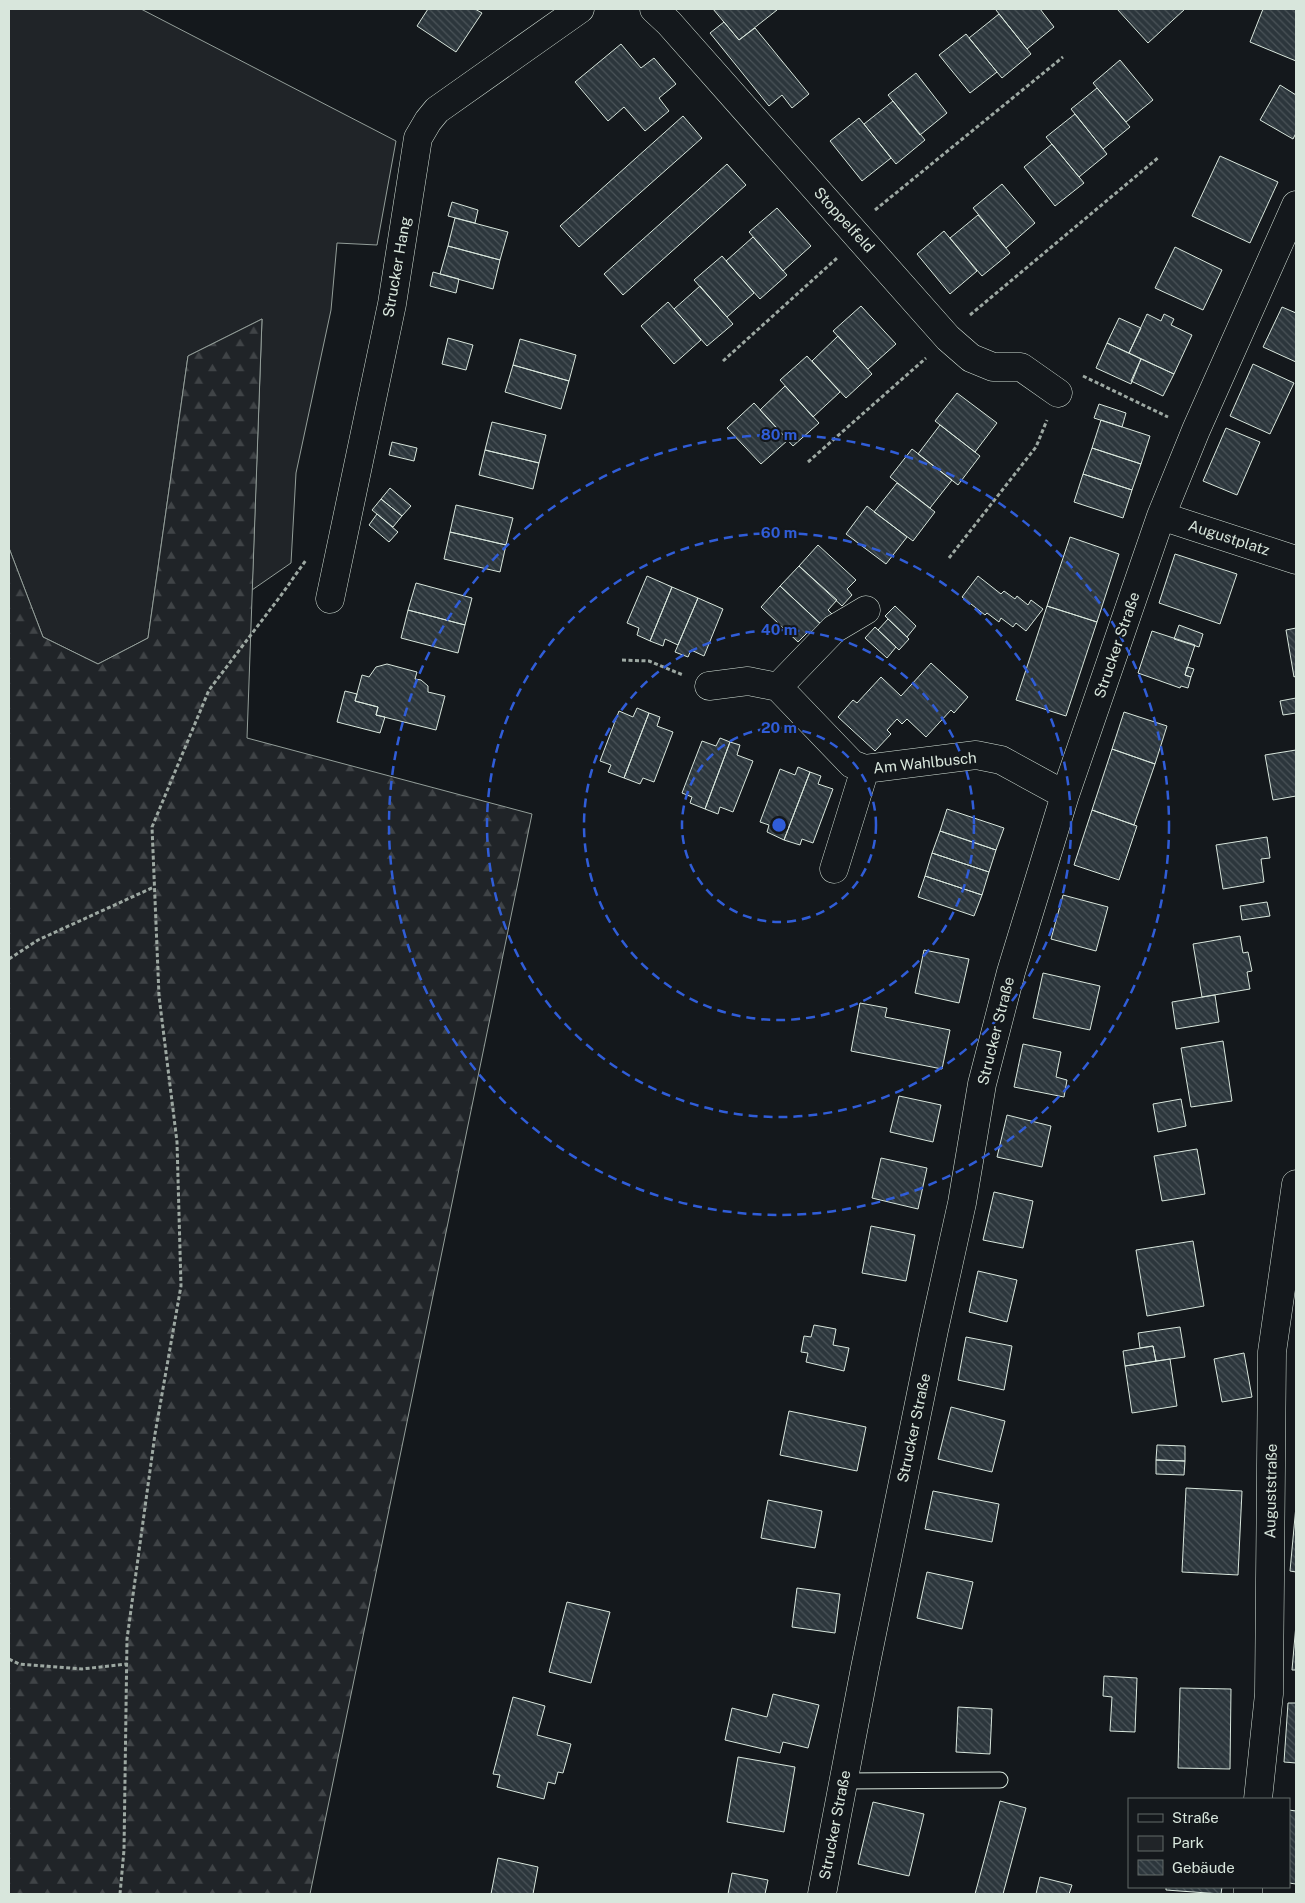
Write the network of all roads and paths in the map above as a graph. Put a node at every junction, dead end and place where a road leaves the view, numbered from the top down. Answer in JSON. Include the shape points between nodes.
{"nodes":[{"id":1,"x":580,"y":9,"type":"edge"},
{"id":2,"x":654,"y":9,"type":"edge"},
{"id":3,"x":1063,"y":56,"type":"dead end"},
{"id":4,"x":1159,"y":157,"type":"dead end"},
{"id":5,"x":1296,"y":205,"type":"edge"},
{"id":6,"x":856,"y":234,"type":"junction"},
{"id":7,"x":948,"y":338,"type":"junction"},
{"id":8,"x":723,"y":361,"type":"dead end"},
{"id":9,"x":1058,"y":393,"type":"junction"},
{"id":10,"x":1196,"y":430,"type":"junction"},
{"id":11,"x":808,"y":462,"type":"dead end"},
{"id":12,"x":1161,"y":516,"type":"junction"},
{"id":13,"x":308,"y":557,"type":"dead end"},
{"id":14,"x":949,"y":558,"type":"dead end"},
{"id":15,"x":1296,"y":560,"type":"edge"},
{"id":16,"x":330,"y":599,"type":"dead end"},
{"id":17,"x":866,"y":610,"type":"dead end"},
{"id":18,"x":622,"y":660,"type":"dead end"},
{"id":19,"x":709,"y":686,"type":"joint"},
{"id":20,"x":778,"y":687,"type":"junction"},
{"id":21,"x":866,"y":769,"type":"junction"},
{"id":22,"x":1065,"y":795,"type":"junction"},
{"id":23,"x":834,"y":869,"type":"dead end"},
{"id":24,"x":154,"y":887,"type":"junction"},
{"id":25,"x":9,"y":959,"type":"edge"},
{"id":26,"x":1296,"y":1184,"type":"edge"},
{"id":27,"x":9,"y":1659,"type":"edge"},
{"id":28,"x":127,"y":1664,"type":"junction"},
{"id":29,"x":1000,"y":1780,"type":"dead end"},
{"id":30,"x":843,"y":1781,"type":"junction"},
{"id":31,"x":1258,"y":1798,"type":"edge"},
{"id":32,"x":120,"y":1894,"type":"edge"},
{"id":33,"x":822,"y":1894,"type":"edge"}],
"edges":[{"from":1,"to":16,"type":"street","name":"Strucker Hang","via":[[437,110],[418,138],[392,304]]},
{"from":2,"to":6,"type":"street","name":"Stoppelfeld"},
{"from":3,"to":6,"type":"path","via":[[877,208]]},
{"from":4,"to":7,"type":"path","via":[[963,321]]},
{"from":5,"to":10,"type":"street","name":"Strucker Straße"},
{"from":6,"to":7,"type":"street","name":"Stoppelfeld"},
{"from":6,"to":8,"type":"path"},
{"from":7,"to":9,"type":"street","name":"Stoppelfeld","via":[[971,358],[993,367],[1021,367]]},
{"from":7,"to":11,"type":"path"},
{"from":9,"to":10,"type":"path","via":[[1066,373],[1080,375]]},
{"from":9,"to":14,"type":"path","via":[[1036,446]]},
{"from":10,"to":12,"type":"street","name":"Strucker Straße"},
{"from":12,"to":15,"type":"street","name":"Augustplatz"},
{"from":12,"to":22,"type":"street","name":"Strucker Straße"},
{"from":13,"to":24,"type":"path","via":[[209,690],[152,827]]},
{"from":17,"to":20,"type":"street","via":[[834,629]]},
{"from":18,"to":19,"type":"path","via":[[649,661]]},
{"from":19,"to":20,"type":"street","via":[[748,681]]},
{"from":20,"to":21,"type":"street","name":"Am Wahlbusch","via":[[852,764]]},
{"from":21,"to":22,"type":"street","name":"Am Wahlbusch","via":[[976,755],[1001,760]]},
{"from":21,"to":23,"type":"street","name":"Am Wahlbusch"},
{"from":22,"to":30,"type":"street","name":"Strucker Straße","via":[[1011,972],[982,1084],[962,1203]]},
{"from":24,"to":25,"type":"path","via":[[38,940]]},
{"from":24,"to":28,"type":"path","via":[[159,996],[176,1142],[180,1286],[155,1434],[127,1639]]},
{"from":26,"to":31,"type":"street","name":"Auguststraße","via":[[1272,1352],[1269,1694]]},
{"from":27,"to":28,"type":"path","via":[[19,1664],[82,1669]]},
{"from":28,"to":32,"type":"path","via":[[124,1850]]},
{"from":29,"to":30,"type":"lane"},
{"from":30,"to":33,"type":"street","name":"Strucker Straße"}]}
